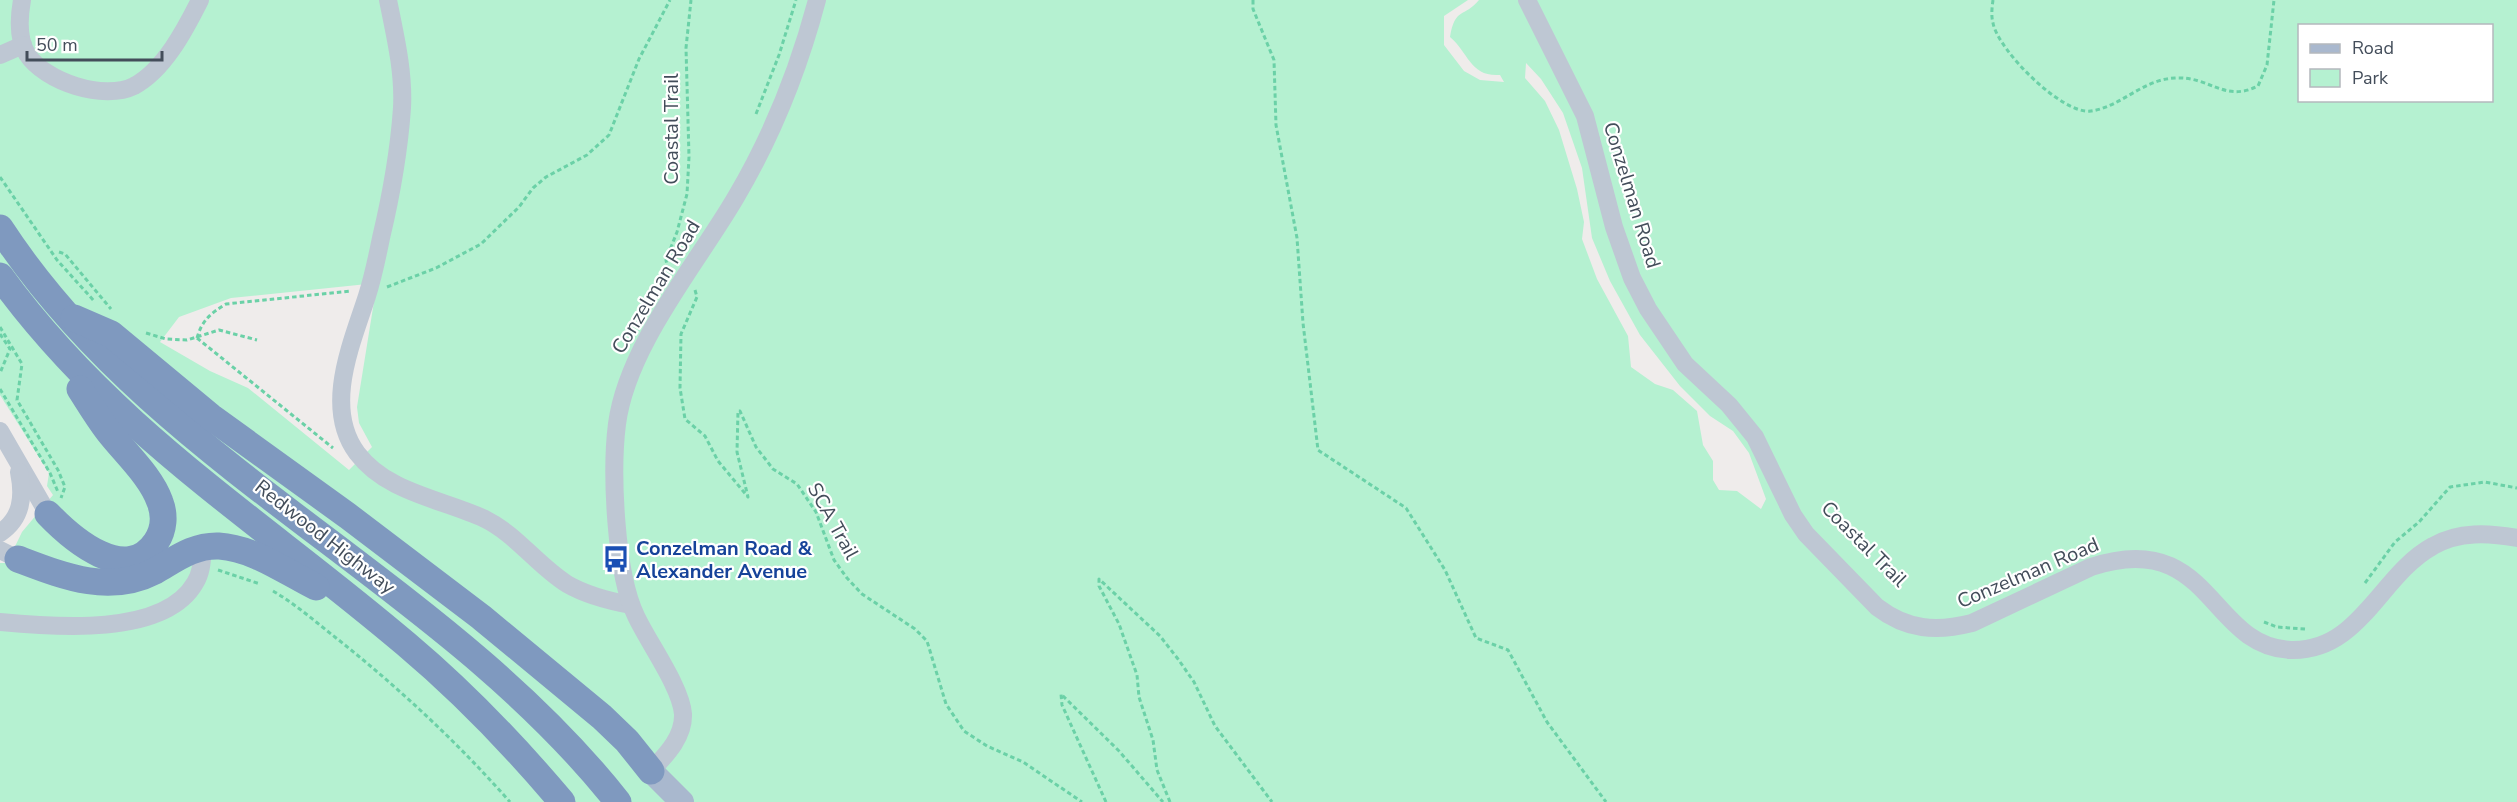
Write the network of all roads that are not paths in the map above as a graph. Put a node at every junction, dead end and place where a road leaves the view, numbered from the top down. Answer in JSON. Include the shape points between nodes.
{"nodes":[{"id":1,"x":22,"y":0,"type":"edge"},
{"id":2,"x":200,"y":0,"type":"edge"},
{"id":3,"x":388,"y":0,"type":"edge"},
{"id":4,"x":817,"y":0,"type":"edge"},
{"id":5,"x":1527,"y":0,"type":"edge"},
{"id":6,"x":23,"y":45,"type":"junction"},
{"id":7,"x":0,"y":55,"type":"edge"},
{"id":8,"x":0,"y":228,"type":"edge"},
{"id":9,"x":0,"y":277,"type":"edge"},
{"id":10,"x":66,"y":314,"type":"junction"},
{"id":11,"x":51,"y":342,"type":"junction"},
{"id":12,"x":0,"y":431,"type":"edge"},
{"id":13,"x":16,"y":459,"type":"junction"},
{"id":14,"x":54,"y":507,"type":"joint"},
{"id":15,"x":0,"y":533,"type":"edge"},
{"id":16,"x":2517,"y":538,"type":"edge"},
{"id":17,"x":203,"y":547,"type":"junction"},
{"id":18,"x":9,"y":554,"type":"edge"},
{"id":19,"x":631,"y":605,"type":"junction"},
{"id":20,"x":375,"y":619,"type":"junction"},
{"id":21,"x":0,"y":622,"type":"edge"},
{"id":22,"x":520,"y":753,"type":"junction"},
{"id":23,"x":651,"y":771,"type":"junction"},
{"id":24,"x":550,"y":802,"type":"edge"},
{"id":25,"x":562,"y":802,"type":"edge"},
{"id":26,"x":618,"y":802,"type":"edge"},
{"id":27,"x":682,"y":802,"type":"edge"}],
"edges":[{"from":1,"to":6,"type":"street"},
{"from":2,"to":6,"type":"street","via":[[182,33],[154,70],[122,90],[99,92],[67,82],[41,68]]},
{"from":3,"to":19,"type":"street","via":[[401,72],[402,107],[384,228],[348,356],[342,413],[348,438],[365,461],[399,486],[494,524],[574,588]]},
{"from":4,"to":19,"type":"street","name":"Conzelman Road","via":[[796,65],[738,195],[691,287],[634,366],[617,423],[615,471]]},
{"from":5,"to":16,"type":"street","name":"Conzelman Road","via":[[1585,116],[1623,254],[1648,309],[1684,364],[1729,405],[1755,437],[1788,507],[1806,534],[1890,617],[1921,628],[1953,628],[1972,623],[2091,567],[2134,558],[2158,561],[2181,571],[2200,585],[2237,626],[2256,639],[2281,648],[2307,649],[2334,640],[2349,629],[2404,567],[2434,545],[2476,534]]},
{"from":6,"to":7,"type":"street"},
{"from":8,"to":10,"type":"highway","name":"Redwood Highway"},
{"from":9,"to":11,"type":"highway","name":"Redwood Highway"},
{"from":10,"to":23,"type":"highway","via":[[111,334],[211,417],[489,623],[602,717],[632,745]]},
{"from":10,"to":26,"type":"highway","name":"Redwood Highway","via":[[105,358],[164,411],[480,660],[564,741]]},
{"from":11,"to":14,"type":"highway","via":[[102,423],[154,490],[163,522],[148,551],[117,560],[86,547]]},
{"from":11,"to":20,"type":"highway","name":"Redwood Highway","via":[[141,431]]},
{"from":12,"to":13,"type":"street"},
{"from":13,"to":14,"type":"street"},
{"from":13,"to":15,"type":"street","via":[[21,504],[13,522]]},
{"from":17,"to":18,"type":"highway","via":[[145,575],[115,583],[77,580]]},
{"from":17,"to":20,"type":"highway","via":[[243,551]]},
{"from":17,"to":21,"type":"street","via":[[201,567],[193,586],[174,603],[154,613],[99,625]]},
{"from":19,"to":23,"type":"street","name":"Conzelman Road","via":[[679,697],[683,716],[676,742]]},
{"from":20,"to":22,"type":"highway","name":"Redwood Highway","via":[[461,693]]},
{"from":22,"to":24,"type":"highway"},
{"from":22,"to":25,"type":"highway","name":"Redwood Highway"},
{"from":23,"to":27,"type":"main road"}]}
